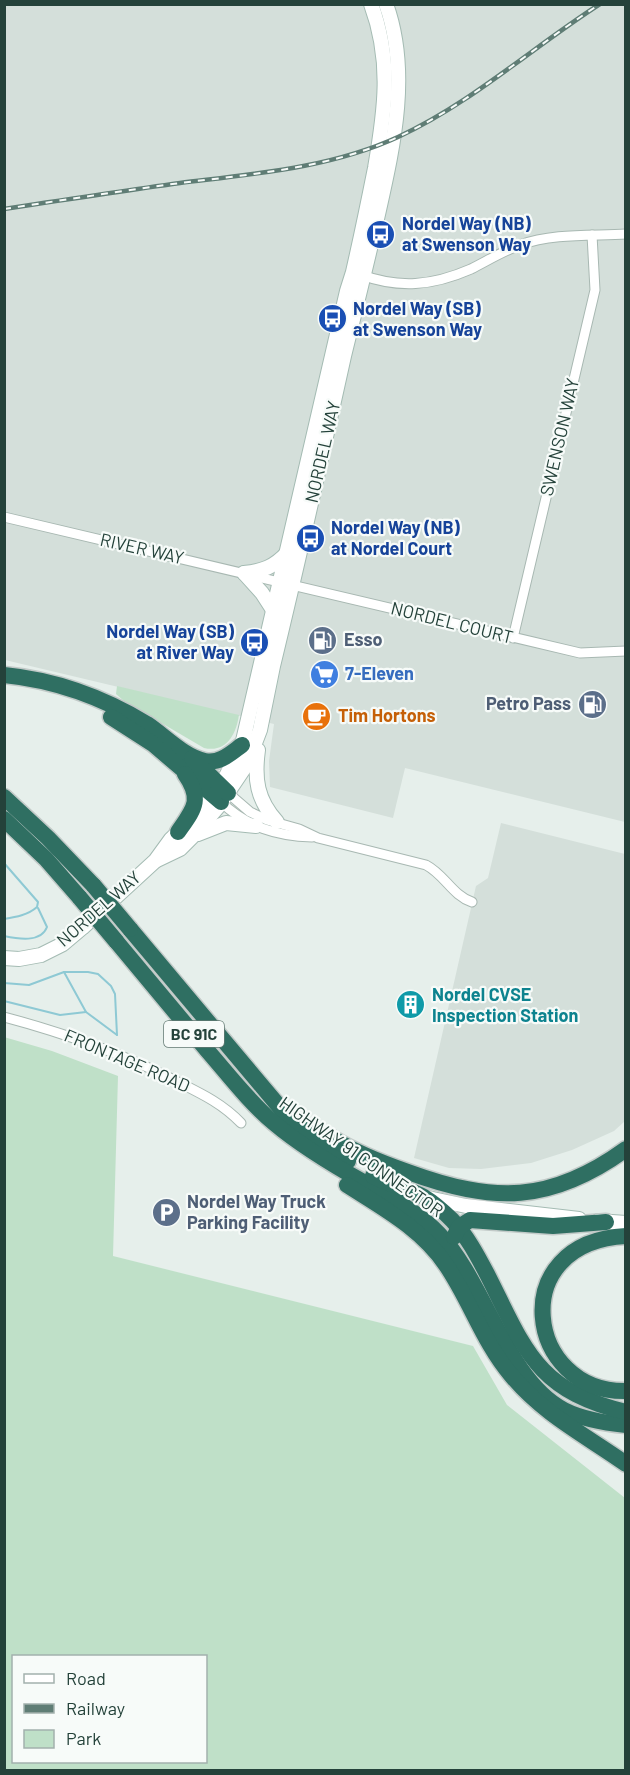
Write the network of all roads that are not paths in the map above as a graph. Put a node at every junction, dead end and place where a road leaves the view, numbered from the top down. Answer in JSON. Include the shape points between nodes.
{"nodes":[{"id":1,"x":371,"y":4,"type":"edge"},
{"id":2,"x":386,"y":4,"type":"edge"},
{"id":3,"x":378,"y":29,"type":"junction"},
{"id":4,"x":398,"y":98,"type":"junction"},
{"id":5,"x":626,"y":234,"type":"edge"},
{"id":6,"x":592,"y":236,"type":"junction"},
{"id":7,"x":358,"y":274,"type":"junction"},
{"id":8,"x":4,"y":517,"type":"edge"},
{"id":9,"x":287,"y":554,"type":"junction"},
{"id":10,"x":244,"y":573,"type":"junction"},
{"id":11,"x":286,"y":583,"type":"junction"},
{"id":12,"x":273,"y":610,"type":"junction"},
{"id":13,"x":513,"y":638,"type":"junction"},
{"id":14,"x":626,"y":651,"type":"edge"},
{"id":15,"x":4,"y":675,"type":"edge"},
{"id":16,"x":4,"y":684,"type":"edge"},
{"id":17,"x":260,"y":730,"type":"junction"},
{"id":18,"x":242,"y":745,"type":"junction"},
{"id":19,"x":182,"y":758,"type":"junction"},
{"id":20,"x":221,"y":794,"type":"junction"},
{"id":21,"x":4,"y":797,"type":"edge"},
{"id":22,"x":4,"y":819,"type":"edge"},
{"id":23,"x":277,"y":822,"type":"junction"},
{"id":24,"x":256,"y":826,"type":"junction"},
{"id":25,"x":4,"y":832,"type":"edge"},
{"id":26,"x":186,"y":834,"type":"junction"},
{"id":27,"x":318,"y":838,"type":"junction"},
{"id":28,"x":80,"y":898,"type":"junction"},
{"id":29,"x":472,"y":902,"type":"dead end"},
{"id":30,"x":5,"y":958,"type":"edge"},
{"id":31,"x":4,"y":1017,"type":"edge"},
{"id":32,"x":253,"y":1076,"type":"junction"},
{"id":33,"x":241,"y":1123,"type":"dead end"},
{"id":34,"x":274,"y":1123,"type":"junction"},
{"id":35,"x":626,"y":1149,"type":"edge"},
{"id":36,"x":423,"y":1196,"type":"junction"},
{"id":37,"x":606,"y":1222,"type":"junction"},
{"id":38,"x":626,"y":1223,"type":"edge"},
{"id":39,"x":459,"y":1227,"type":"junction"},
{"id":40,"x":626,"y":1236,"type":"edge"},
{"id":41,"x":452,"y":1250,"type":"junction"},
{"id":42,"x":626,"y":1391,"type":"edge"},
{"id":43,"x":557,"y":1406,"type":"junction"},
{"id":44,"x":626,"y":1412,"type":"edge"},
{"id":45,"x":626,"y":1425,"type":"edge"},
{"id":46,"x":626,"y":1454,"type":"edge"},
{"id":47,"x":626,"y":1464,"type":"edge"}],
"edges":[{"from":1,"to":3,"type":"street","name":"NORDEL WAY"},
{"from":2,"to":4,"type":"street","name":"NORDEL WAY","via":[[397,48]]},
{"from":3,"to":4,"type":"street","via":[[387,37],[393,92]]},
{"from":3,"to":7,"type":"street","name":"NORDEL WAY","via":[[384,52],[385,102]]},
{"from":4,"to":7,"type":"street","name":"NORDEL WAY","via":[[391,150]]},
{"from":5,"to":6,"type":"street"},
{"from":6,"to":7,"type":"street","via":[[546,238],[520,245],[466,271],[423,284],[396,284]]},
{"from":6,"to":13,"type":"street","name":"SWENSON WAY","via":[[595,290]]},
{"from":7,"to":9,"type":"street","name":"NORDEL WAY","via":[[330,360]]},
{"from":7,"to":11,"type":"street","name":"NORDEL WAY"},
{"from":8,"to":10,"type":"street","name":"RIVER WAY"},
{"from":9,"to":10,"type":"street","via":[[262,571]]},
{"from":9,"to":11,"type":"street","name":"NORDEL WAY"},
{"from":10,"to":11,"type":"street","name":"RIVER WAY"},
{"from":10,"to":12,"type":"street"},
{"from":11,"to":12,"type":"street","name":"NORDEL WAY"},
{"from":11,"to":13,"type":"street","name":"NORDEL COURT"},
{"from":11,"to":17,"type":"street","name":"NORDEL WAY"},
{"from":12,"to":18,"type":"street","name":"NORDEL WAY"},
{"from":13,"to":14,"type":"street","name":"NORDEL COURT","via":[[580,653]]},
{"from":15,"to":19,"type":"highway","via":[[91,696],[136,718]]},
{"from":16,"to":19,"type":"highway","via":[[54,694],[105,714]]},
{"from":17,"to":20,"type":"street","name":"NORDEL WAY","via":[[247,764]]},
{"from":17,"to":23,"type":"street","via":[[257,790]]},
{"from":18,"to":19,"type":"highway","via":[[218,760]]},
{"from":18,"to":20,"type":"street","name":"NORDEL WAY"},
{"from":19,"to":20,"type":"highway"},
{"from":19,"to":26,"type":"highway","via":[[196,796]]},
{"from":20,"to":23,"type":"street","via":[[258,816]]},
{"from":20,"to":24,"type":"street","via":[[241,819]]},
{"from":20,"to":26,"type":"street","name":"NORDEL WAY","via":[[200,812]]},
{"from":21,"to":32,"type":"highway","name":"HIGHWAY 91 CONNECTOR","number":"BC 91C","bridge":true,"via":[[93,886]]},
{"from":22,"to":28,"type":"highway","name":"HIGHWAY 91 CONNECTOR","number":"BC 91C"},
{"from":23,"to":27,"type":"street"},
{"from":24,"to":26,"type":"street","via":[[226,823]]},
{"from":24,"to":27,"type":"street","via":[[296,837]]},
{"from":25,"to":28,"type":"highway"},
{"from":26,"to":30,"type":"street","name":"NORDEL WAY","via":[[63,944],[41,955]]},
{"from":27,"to":29,"type":"street","via":[[426,865],[458,895]]},
{"from":28,"to":34,"type":"highway","name":"HIGHWAY 91 CONNECTOR","number":"BC 91C","bridge":true,"via":[[222,1068]]},
{"from":31,"to":33,"type":"street","name":"FRONTAGE ROAD","via":[[66,1034],[138,1062],[219,1103]]},
{"from":32,"to":35,"type":"highway","via":[[300,1116],[340,1143],[402,1170],[468,1191],[519,1194],[555,1187],[597,1168]]},
{"from":32,"to":36,"type":"highway","name":"HIGHWAY 91 CONNECTOR","number":"BC 91C","via":[[282,1110],[338,1155],[378,1179]]},
{"from":34,"to":41,"type":"highway","name":"HIGHWAY 91 CONNECTOR","via":[[318,1155],[413,1212]]},
{"from":34,"to":47,"type":"highway","via":[[286,1141],[302,1154],[425,1239],[445,1263],[499,1359],[523,1389],[550,1414]]},
{"from":36,"to":37,"type":"street","name":"HIGHWAY 91 CONNECTOR","via":[[487,1209]]},
{"from":36,"to":39,"type":"highway"},
{"from":37,"to":38,"type":"street","name":"HIGHWAY 91 CONNECTOR"},
{"from":37,"to":39,"type":"highway","via":[[553,1226],[470,1220]]},
{"from":39,"to":41,"type":"highway"},
{"from":39,"to":44,"type":"highway","via":[[516,1334],[542,1371],[583,1399]]},
{"from":40,"to":42,"type":"highway","via":[[586,1244],[560,1262],[544,1293],[543,1320],[551,1346],[575,1376],[601,1388]]},
{"from":41,"to":43,"type":"highway","name":"HIGHWAY 91 CONNECTOR","via":[[519,1367]]},
{"from":43,"to":45,"type":"highway","name":"HIGHWAY 91 CONNECTOR","via":[[584,1417]]},
{"from":43,"to":46,"type":"highway"}]}
